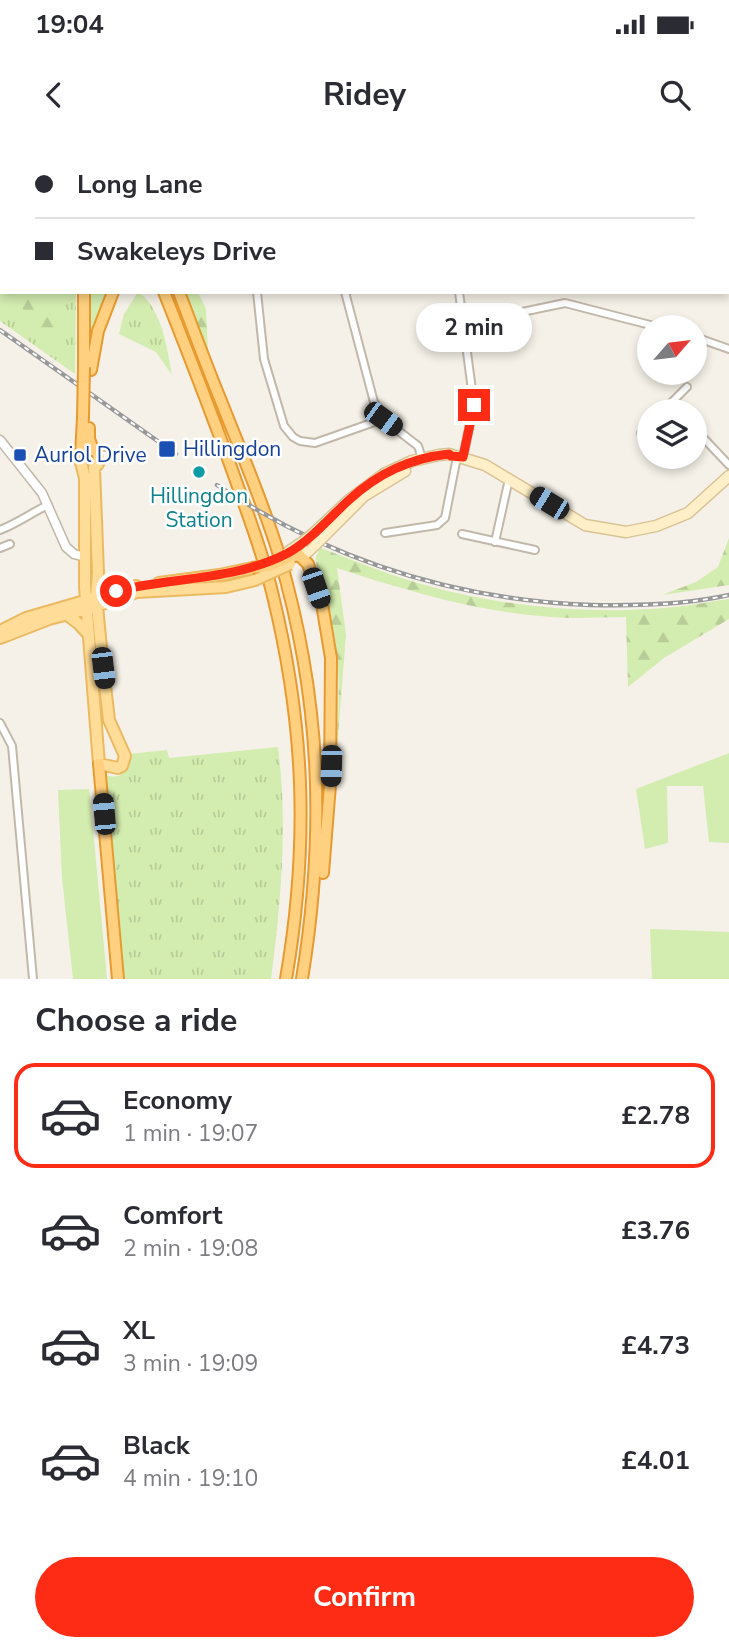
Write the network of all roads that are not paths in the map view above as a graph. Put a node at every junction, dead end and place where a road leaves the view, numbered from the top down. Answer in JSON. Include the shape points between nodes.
{"nodes":[{"id":1,"x":84,"y":294,"type":"edge"},
{"id":2,"x":112,"y":294,"type":"edge"},
{"id":3,"x":165,"y":294,"type":"edge"},
{"id":4,"x":180,"y":294,"type":"edge"},
{"id":5,"x":257,"y":294,"type":"edge"},
{"id":6,"x":346,"y":294,"type":"edge"},
{"id":7,"x":459,"y":294,"type":"edge"},
{"id":8,"x":637,"y":322,"type":"edge"},
{"id":9,"x":465,"y":324,"type":"junction"},
{"id":10,"x":707,"y":341,"type":"edge"},
{"id":11,"x":729,"y":349,"type":"edge"},
{"id":12,"x":88,"y":368,"type":"junction"},
{"id":13,"x":687,"y":387,"type":"dead end"},
{"id":14,"x":676,"y":399,"type":"edge"},
{"id":15,"x":383,"y":419,"type":"junction"},
{"id":16,"x":0,"y":440,"type":"edge"},
{"id":17,"x":707,"y":442,"type":"edge"},
{"id":18,"x":457,"y":457,"type":"junction"},
{"id":19,"x":422,"y":458,"type":"junction"},
{"id":20,"x":96,"y":459,"type":"junction"},
{"id":21,"x":729,"y":465,"type":"edge"},
{"id":22,"x":729,"y":476,"type":"edge"},
{"id":23,"x":509,"y":479,"type":"junction"},
{"id":24,"x":48,"y":505,"type":"junction"},
{"id":25,"x":0,"y":530,"type":"edge"},
{"id":26,"x":320,"y":533,"type":"junction"},
{"id":27,"x":385,"y":534,"type":"dead end"},
{"id":28,"x":463,"y":534,"type":"dead end"},
{"id":29,"x":495,"y":542,"type":"junction"},
{"id":30,"x":10,"y":544,"type":"dead end"},
{"id":31,"x":85,"y":544,"type":"junction"},
{"id":32,"x":0,"y":548,"type":"edge"},
{"id":33,"x":72,"y":550,"type":"junction"},
{"id":34,"x":536,"y":551,"type":"dead end"},
{"id":35,"x":302,"y":556,"type":"junction"},
{"id":36,"x":85,"y":557,"type":"junction"},
{"id":37,"x":289,"y":558,"type":"junction"},
{"id":38,"x":252,"y":568,"type":"joint"},
{"id":39,"x":98,"y":573,"type":"junction"},
{"id":40,"x":116,"y":591,"type":"junction"},
{"id":41,"x":92,"y":602,"type":"junction"},
{"id":42,"x":66,"y":614,"type":"junction"},
{"id":43,"x":0,"y":631,"type":"edge"},
{"id":44,"x":89,"y":635,"type":"junction"},
{"id":45,"x":0,"y":638,"type":"edge"},
{"id":46,"x":1,"y":726,"type":"edge"},
{"id":47,"x":99,"y":764,"type":"junction"},
{"id":48,"x":308,"y":944,"type":"junction"},
{"id":49,"x":33,"y":979,"type":"edge"},
{"id":50,"x":118,"y":979,"type":"edge"},
{"id":51,"x":286,"y":979,"type":"edge"},
{"id":52,"x":302,"y":979,"type":"edge"}],
"edges":[{"from":1,"to":12,"type":"highway"},
{"from":2,"to":12,"type":"highway"},
{"from":3,"to":51,"type":"highway","via":[[257,539],[289,671],[302,803],[301,865]]},
{"from":4,"to":48,"type":"highway","via":[[274,541],[302,651],[317,782],[316,867]]},
{"from":5,"to":15,"type":"street","via":[[264,359],[284,426],[293,437],[315,443]]},
{"from":6,"to":15,"type":"street","via":[[374,402]]},
{"from":7,"to":9,"type":"street"},
{"from":8,"to":9,"type":"street","via":[[565,303]]},
{"from":9,"to":18,"type":"street","via":[[474,405]]},
{"from":10,"to":11,"type":"street"},
{"from":12,"to":20,"type":"highway","via":[[86,418]]},
{"from":13,"to":14,"type":"street"},
{"from":15,"to":19,"type":"street","via":[[415,443]]},
{"from":16,"to":24,"type":"street"},
{"from":17,"to":21,"type":"street"},
{"from":18,"to":19,"type":"main road"},
{"from":18,"to":23,"type":"main road"},
{"from":18,"to":26,"type":"main road","via":[[389,479]]},
{"from":18,"to":27,"type":"street","via":[[445,518],[437,526]]},
{"from":19,"to":26,"type":"main road","via":[[371,482]]},
{"from":20,"to":31,"type":"main road","via":[[86,491]]},
{"from":20,"to":39,"type":"main road"},
{"from":22,"to":23,"type":"main road","via":[[688,513],[626,532],[585,525]]},
{"from":23,"to":29,"type":"street"},
{"from":24,"to":25,"type":"street"},
{"from":24,"to":33,"type":"street","via":[[64,543]]},
{"from":26,"to":35,"type":"main road","bridge":true,"via":[[314,547]]},
{"from":26,"to":37,"type":"main road","bridge":true,"via":[[303,542]]},
{"from":28,"to":29,"type":"street"},
{"from":29,"to":34,"type":"street"},
{"from":30,"to":32,"type":"street"},
{"from":31,"to":33,"type":"street"},
{"from":31,"to":36,"type":"main road"},
{"from":33,"to":36,"type":"street"},
{"from":35,"to":37,"type":"highway"},
{"from":35,"to":48,"type":"highway","via":[[322,604],[332,686],[327,833],[318,910]]},
{"from":36,"to":41,"type":"main road"},
{"from":37,"to":38,"type":"highway","bridge":true},
{"from":37,"to":41,"type":"main road","bridge":true,"via":[[255,580],[226,587],[137,592]]},
{"from":38,"to":40,"type":"main road"},
{"from":39,"to":40,"type":"main road"},
{"from":39,"to":41,"type":"main road"},
{"from":40,"to":41,"type":"main road"},
{"from":41,"to":42,"type":"main road"},
{"from":41,"to":43,"type":"main road","via":[[26,618]]},
{"from":41,"to":44,"type":"main road"},
{"from":41,"to":47,"type":"main road","via":[[108,720],[125,756],[118,768]]},
{"from":42,"to":44,"type":"main road"},
{"from":42,"to":45,"type":"main road"},
{"from":44,"to":47,"type":"main road"},
{"from":46,"to":49,"type":"street","via":[[12,746]]},
{"from":47,"to":50,"type":"highway"},
{"from":48,"to":52,"type":"highway"}]}
